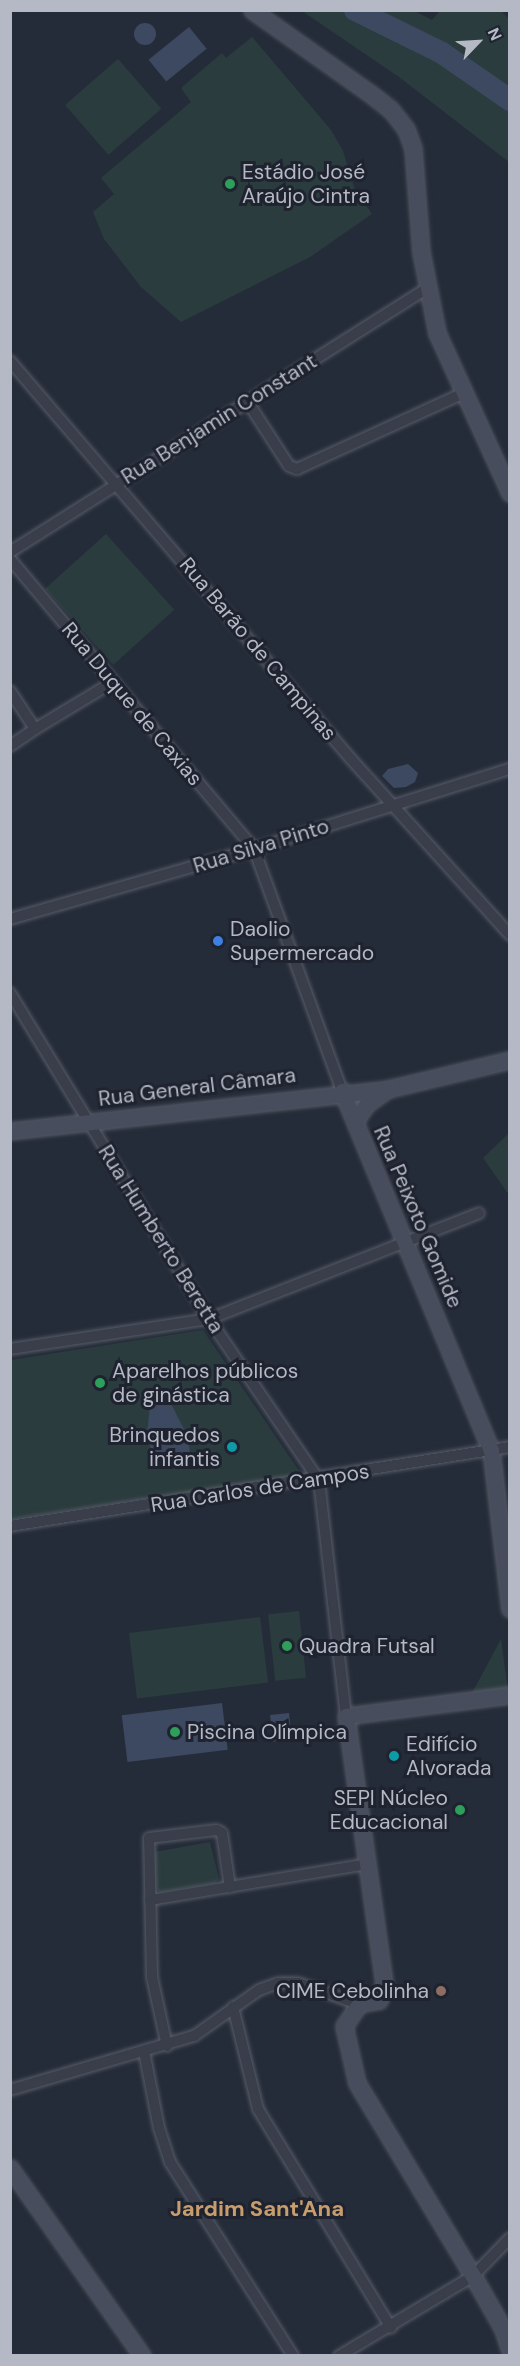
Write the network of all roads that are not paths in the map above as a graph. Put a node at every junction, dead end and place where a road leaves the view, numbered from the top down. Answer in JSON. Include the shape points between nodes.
{"nodes":[{"id":1,"x":252,"y":10,"type":"edge"},
{"id":2,"x":427,"y":288,"type":"junction"},
{"id":3,"x":10,"y":361,"type":"edge"},
{"id":4,"x":464,"y":393,"type":"junction"},
{"id":5,"x":247,"y":401,"type":"junction"},
{"id":6,"x":118,"y":483,"type":"junction"},
{"id":7,"x":510,"y":492,"type":"edge"},
{"id":8,"x":10,"y":552,"type":"edge"},
{"id":9,"x":10,"y":559,"type":"edge"},
{"id":10,"x":113,"y":682,"type":"junction"},
{"id":11,"x":10,"y":692,"type":"edge"},
{"id":12,"x":35,"y":729,"type":"junction"},
{"id":13,"x":10,"y":746,"type":"edge"},
{"id":14,"x":510,"y":769,"type":"edge"},
{"id":15,"x":393,"y":805,"type":"junction"},
{"id":16,"x":254,"y":849,"type":"junction"},
{"id":17,"x":10,"y":919,"type":"edge"},
{"id":18,"x":510,"y":935,"type":"edge"},
{"id":19,"x":10,"y":993,"type":"edge"},
{"id":20,"x":510,"y":1060,"type":"edge"},
{"id":21,"x":388,"y":1089,"type":"junction"},
{"id":22,"x":342,"y":1091,"type":"junction"},
{"id":23,"x":87,"y":1120,"type":"junction"},
{"id":24,"x":355,"y":1121,"type":"junction"},
{"id":25,"x":10,"y":1131,"type":"edge"},
{"id":26,"x":479,"y":1213,"type":"dead end"},
{"id":27,"x":406,"y":1243,"type":"junction"},
{"id":28,"x":209,"y":1319,"type":"junction"},
{"id":29,"x":10,"y":1349,"type":"edge"},
{"id":30,"x":510,"y":1447,"type":"edge"},
{"id":31,"x":492,"y":1450,"type":"junction"},
{"id":32,"x":319,"y":1480,"type":"junction"},
{"id":33,"x":10,"y":1526,"type":"edge"},
{"id":34,"x":510,"y":1609,"type":"edge"},
{"id":35,"x":510,"y":1695,"type":"edge"},
{"id":36,"x":346,"y":1716,"type":"junction"},
{"id":37,"x":368,"y":1864,"type":"junction"},
{"id":38,"x":230,"y":1887,"type":"junction"},
{"id":39,"x":150,"y":1900,"type":"junction"},
{"id":40,"x":359,"y":2004,"type":"junction"},
{"id":41,"x":233,"y":2007,"type":"junction"},
{"id":42,"x":166,"y":2046,"type":"junction"},
{"id":43,"x":144,"y":2051,"type":"junction"},
{"id":44,"x":10,"y":2090,"type":"edge"},
{"id":45,"x":10,"y":2168,"type":"edge"},
{"id":46,"x":510,"y":2238,"type":"edge"},
{"id":47,"x":473,"y":2276,"type":"junction"},
{"id":48,"x":391,"y":2328,"type":"junction"},
{"id":49,"x":509,"y":2349,"type":"edge"},
{"id":50,"x":142,"y":2355,"type":"edge"},
{"id":51,"x":293,"y":2355,"type":"edge"},
{"id":52,"x":339,"y":2355,"type":"edge"}],
"edges":[{"from":1,"to":2,"type":"street","via":[[372,95],[406,129],[413,148]]},
{"from":2,"to":4,"type":"street","via":[[437,333]]},
{"from":2,"to":5,"type":"street","name":"Rua Benjamin Constant"},
{"from":3,"to":6,"type":"street","name":"Rua Barão de Campinas"},
{"from":4,"to":5,"type":"street","via":[[297,469],[289,466]]},
{"from":4,"to":7,"type":"street"},
{"from":5,"to":6,"type":"street","name":"Rua Benjamin Constant"},
{"from":6,"to":8,"type":"street","name":"Rua Benjamin Constant"},
{"from":6,"to":15,"type":"street","name":"Rua Barão de Campinas"},
{"from":9,"to":10,"type":"street","name":"Rua Duque de Caxias"},
{"from":10,"to":12,"type":"street"},
{"from":10,"to":16,"type":"street","name":"Rua Duque de Caxias"},
{"from":11,"to":12,"type":"street"},
{"from":12,"to":13,"type":"street"},
{"from":14,"to":15,"type":"street","name":"Rua Silva Pinto"},
{"from":15,"to":16,"type":"street","name":"Rua Silva Pinto"},
{"from":15,"to":18,"type":"street","name":"Rua Barão de Campinas"},
{"from":16,"to":17,"type":"street","name":"Rua Silva Pinto"},
{"from":16,"to":22,"type":"street","name":"Rua Peixoto Gomide"},
{"from":19,"to":23,"type":"street","name":"Rua Humberto Beretta"},
{"from":20,"to":21,"type":"street"},
{"from":21,"to":22,"type":"street","name":"Rua General Câmara"},
{"from":21,"to":24,"type":"street","via":[[367,1104]]},
{"from":22,"to":23,"type":"street","name":"Rua General Câmara"},
{"from":22,"to":24,"type":"street","name":"Rua Peixoto Gomide"},
{"from":23,"to":25,"type":"street","name":"Rua General Câmara"},
{"from":23,"to":28,"type":"street","name":"Rua Humberto Beretta"},
{"from":24,"to":27,"type":"street","name":"Rua Peixoto Gomide"},
{"from":26,"to":27,"type":"street"},
{"from":27,"to":28,"type":"street"},
{"from":27,"to":31,"type":"street","name":"Rua Peixoto Gomide"},
{"from":28,"to":29,"type":"street"},
{"from":28,"to":32,"type":"street","name":"Rua Humberto Beretta"},
{"from":30,"to":31,"type":"street","name":"Rua Carlos de Campos"},
{"from":31,"to":32,"type":"street","name":"Rua Carlos de Campos"},
{"from":31,"to":34,"type":"street","name":"Rua Peixoto Gomide"},
{"from":32,"to":33,"type":"street","name":"Rua Carlos de Campos"},
{"from":32,"to":36,"type":"street"},
{"from":35,"to":36,"type":"street"},
{"from":36,"to":37,"type":"street"},
{"from":37,"to":38,"type":"street"},
{"from":37,"to":40,"type":"street","via":[[384,1984],[379,2000]]},
{"from":38,"to":39,"type":"street"},
{"from":38,"to":39,"type":"street","via":[[222,1833],[217,1830],[154,1835],[149,1844]]},
{"from":39,"to":42,"type":"street","via":[[152,1977]]},
{"from":40,"to":41,"type":"street","via":[[298,1983],[278,1983]]},
{"from":40,"to":47,"type":"street","via":[[344,2026],[357,2083]]},
{"from":41,"to":42,"type":"street","via":[[194,2036]]},
{"from":41,"to":48,"type":"street","via":[[258,2109]]},
{"from":42,"to":43,"type":"street"},
{"from":43,"to":44,"type":"street"},
{"from":43,"to":51,"type":"street","via":[[170,2162]]},
{"from":45,"to":50,"type":"street"},
{"from":46,"to":47,"type":"street"},
{"from":47,"to":48,"type":"street"},
{"from":47,"to":49,"type":"street","via":[[503,2329]]},
{"from":48,"to":52,"type":"street"}]}
